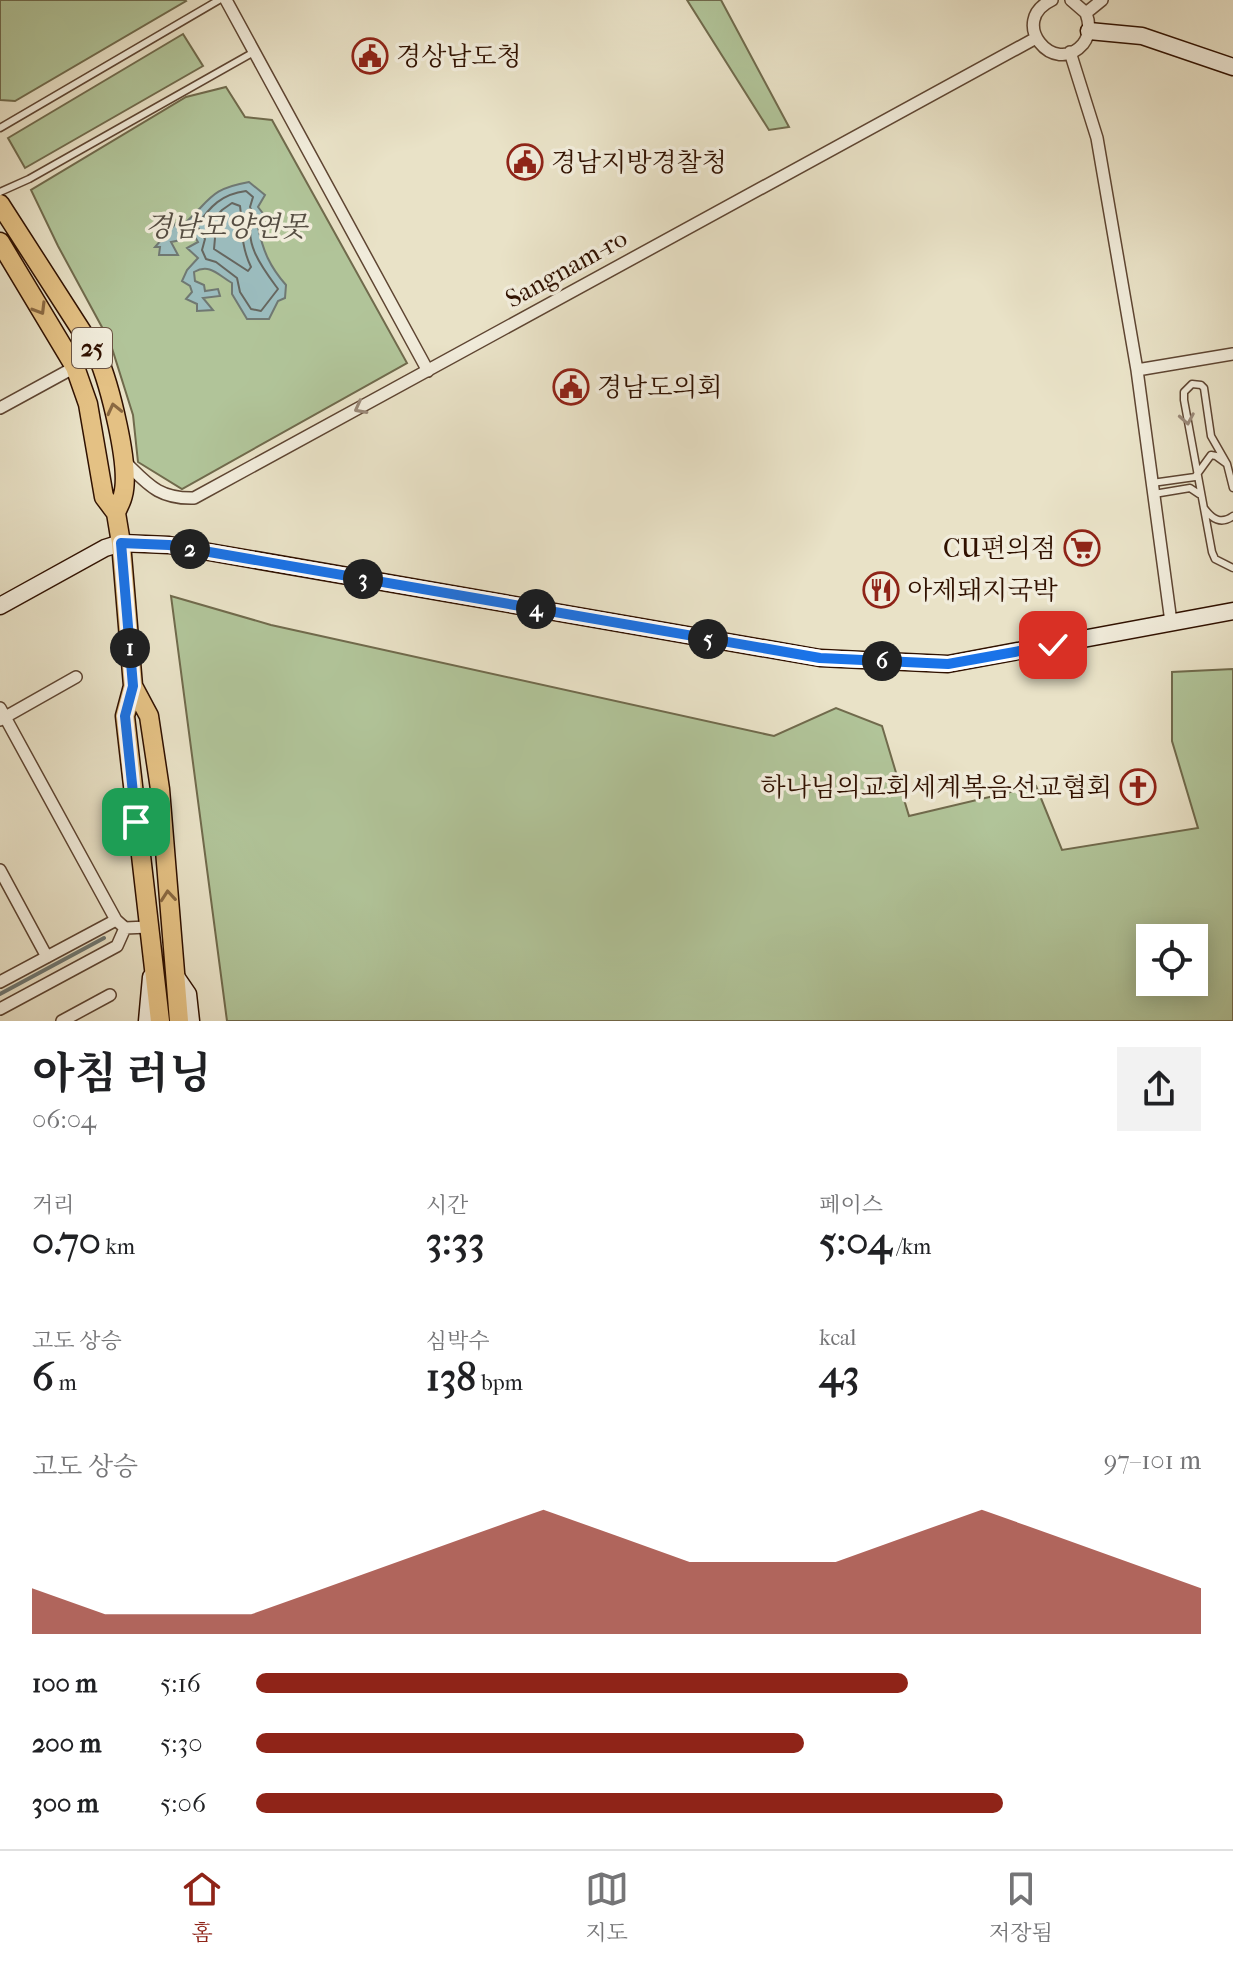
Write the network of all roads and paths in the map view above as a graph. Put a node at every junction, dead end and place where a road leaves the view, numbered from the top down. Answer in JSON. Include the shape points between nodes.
{"nodes":[{"id":1,"x":219,"y":0,"type":"edge"},
{"id":2,"x":226,"y":0,"type":"edge"},
{"id":3,"x":1052,"y":0,"type":"edge"},
{"id":4,"x":1071,"y":0,"type":"edge"},
{"id":5,"x":1102,"y":0,"type":"edge"},
{"id":6,"x":1086,"y":13,"type":"junction"},
{"id":7,"x":1089,"y":31,"type":"junction"},
{"id":8,"x":1036,"y":38,"type":"junction"},
{"id":9,"x":254,"y":52,"type":"junction"},
{"id":10,"x":1070,"y":52,"type":"junction"},
{"id":11,"x":1233,"y":67,"type":"edge"},
{"id":12,"x":0,"y":128,"type":"edge"},
{"id":13,"x":0,"y":192,"type":"edge"},
{"id":14,"x":0,"y":204,"type":"edge"},
{"id":15,"x":0,"y":242,"type":"edge"},
{"id":16,"x":1233,"y":354,"type":"edge"},
{"id":17,"x":97,"y":355,"type":"junction"},
{"id":18,"x":75,"y":367,"type":"junction"},
{"id":19,"x":1137,"y":370,"type":"junction"},
{"id":20,"x":428,"y":371,"type":"junction"},
{"id":21,"x":0,"y":408,"type":"edge"},
{"id":22,"x":122,"y":458,"type":"junction"},
{"id":23,"x":1227,"y":464,"type":"junction"},
{"id":24,"x":1197,"y":475,"type":"junction"},
{"id":25,"x":1233,"y":488,"type":"edge"},
{"id":26,"x":1153,"y":489,"type":"junction"},
{"id":27,"x":1203,"y":506,"type":"junction"},
{"id":28,"x":116,"y":513,"type":"junction"},
{"id":29,"x":1233,"y":516,"type":"edge"},
{"id":30,"x":121,"y":543,"type":"junction"},
{"id":31,"x":1233,"y":568,"type":"edge"},
{"id":32,"x":0,"y":606,"type":"edge"},
{"id":33,"x":1233,"y":611,"type":"edge"},
{"id":34,"x":1171,"y":622,"type":"junction"},
{"id":35,"x":76,"y":677,"type":"dead end"},
{"id":36,"x":133,"y":686,"type":"junction"},
{"id":37,"x":2,"y":715,"type":"edge"},
{"id":38,"x":0,"y":870,"type":"edge"},
{"id":39,"x":120,"y":924,"type":"junction"},
{"id":40,"x":148,"y":927,"type":"junction"},
{"id":41,"x":47,"y":957,"type":"junction"},
{"id":42,"x":153,"y":963,"type":"junction"},
{"id":43,"x":174,"y":973,"type":"junction"},
{"id":44,"x":0,"y":982,"type":"edge"},
{"id":45,"x":110,"y":995,"type":"dead end"},
{"id":46,"x":0,"y":1009,"type":"edge"},
{"id":47,"x":62,"y":1021,"type":"edge"},
{"id":48,"x":147,"y":1021,"type":"edge"},
{"id":49,"x":160,"y":1021,"type":"edge"},
{"id":50,"x":179,"y":1021,"type":"edge"},
{"id":51,"x":191,"y":1021,"type":"edge"}],
"edges":[{"from":1,"to":12,"type":"lane"},
{"from":2,"to":9,"type":"street"},
{"from":3,"to":8,"type":"street","via":[[1036,14]]},
{"from":4,"to":6,"type":"street"},
{"from":5,"to":6,"type":"street"},
{"from":6,"to":7,"type":"street"},
{"from":7,"to":10,"type":"street","via":[[1081,46]]},
{"from":7,"to":11,"type":"street","via":[[1142,36]]},
{"from":8,"to":10,"type":"street","via":[[1054,53]]},
{"from":8,"to":20,"type":"street","name":"Sangnam-ro"},
{"from":9,"to":13,"type":"lane"},
{"from":9,"to":20,"type":"street"},
{"from":10,"to":19,"type":"street","via":[[1097,138]]},
{"from":14,"to":17,"type":"main road","number":"25"},
{"from":15,"to":18,"type":"main road","one_way":true},
{"from":16,"to":19,"type":"street"},
{"from":17,"to":18,"type":"street"},
{"from":22,"to":17,"type":"main road","number":"25","one_way":true,"via":[[116,415]]},
{"from":18,"to":21,"type":"street"},
{"from":18,"to":28,"type":"main road","via":[[88,404],[104,497]]},
{"from":19,"to":26,"type":"street"},
{"from":20,"to":22,"type":"street","name":"Sangnam-ro","one_way":true,"via":[[194,498],[174,498],[151,487]]},
{"from":22,"to":28,"type":"main road","number":"25","via":[[124,493]]},
{"from":23,"to":24,"type":"lane","via":[[1211,455]]},
{"from":23,"to":24,"type":"lane","one_way":true,"via":[[1211,436],[1204,388],[1192,384],[1184,400]]},
{"from":23,"to":25,"type":"lane"},
{"from":24,"to":26,"type":"lane"},
{"from":24,"to":27,"type":"lane"},
{"from":26,"to":27,"type":"lane","via":[[1195,489]]},
{"from":26,"to":34,"type":"street"},
{"from":27,"to":29,"type":"lane","via":[[1215,520]]},
{"from":27,"to":31,"type":"lane","via":[[1215,559]]},
{"from":28,"to":30,"type":"main road","number":"25"},
{"from":30,"to":32,"type":"street"},
{"from":30,"to":34,"type":"street","via":[[169,545],[820,658],[948,664]]},
{"from":30,"to":36,"type":"main road","number":"25"},
{"from":33,"to":34,"type":"street"},
{"from":35,"to":37,"type":"street"},
{"from":36,"to":40,"type":"main road","number":"25","via":[[125,716]]},
{"from":43,"to":36,"type":"main road","number":"25","one_way":true,"via":[[160,789],[149,716]]},
{"from":37,"to":39,"type":"street"},
{"from":38,"to":41,"type":"street"},
{"from":39,"to":40,"type":"street"},
{"from":39,"to":41,"type":"street"},
{"from":39,"to":46,"type":"street","via":[[117,946]]},
{"from":40,"to":42,"type":"main road","number":"25"},
{"from":41,"to":44,"type":"street"},
{"from":42,"to":48,"type":"street"},
{"from":42,"to":49,"type":"main road","number":"25"},
{"from":43,"to":50,"type":"main road","number":"25"},
{"from":43,"to":51,"type":"street","via":[[188,994]]},
{"from":45,"to":47,"type":"street"}]}
